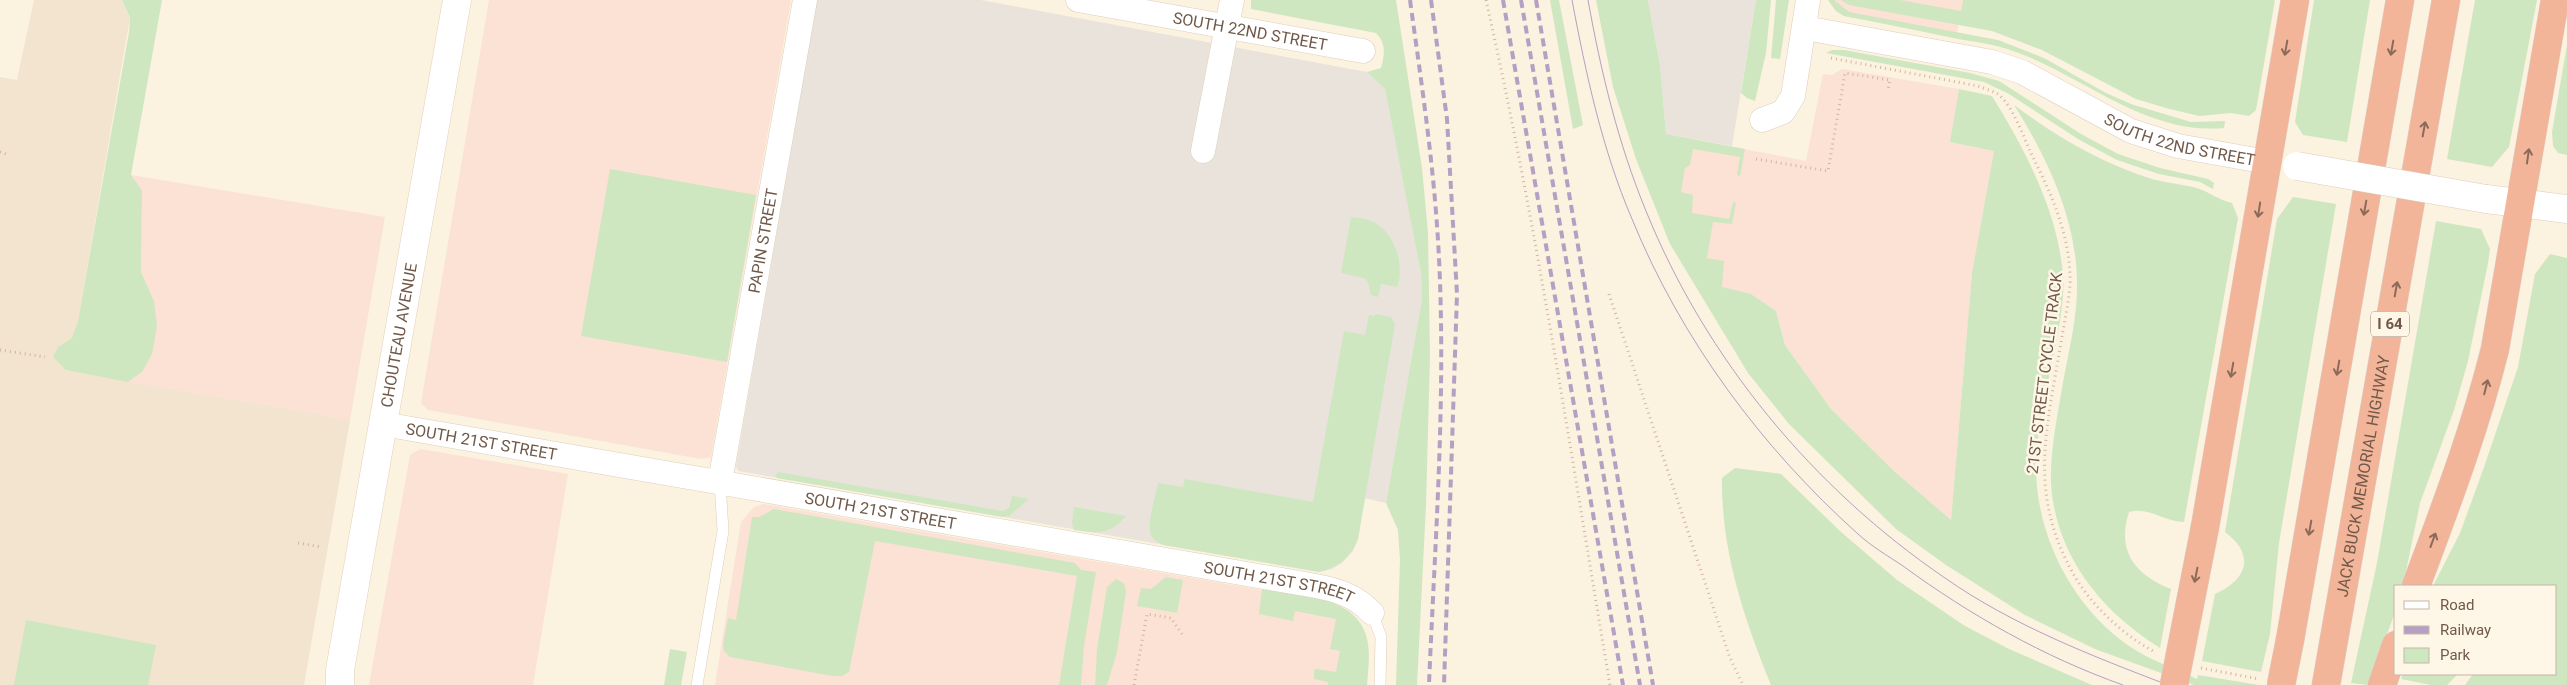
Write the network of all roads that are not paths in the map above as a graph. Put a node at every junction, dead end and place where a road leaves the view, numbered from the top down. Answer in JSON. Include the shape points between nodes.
{"nodes":[{"id":1,"x":457,"y":0,"type":"edge"},
{"id":2,"x":805,"y":0,"type":"edge"},
{"id":3,"x":1078,"y":0,"type":"edge"},
{"id":4,"x":1232,"y":0,"type":"edge"},
{"id":5,"x":1808,"y":0,"type":"edge"},
{"id":6,"x":2294,"y":0,"type":"edge"},
{"id":7,"x":2400,"y":0,"type":"edge"},
{"id":8,"x":2446,"y":0,"type":"edge"},
{"id":9,"x":2555,"y":0,"type":"edge"},
{"id":10,"x":1227,"y":27,"type":"junction"},
{"id":11,"x":1805,"y":28,"type":"junction"},
{"id":12,"x":1363,"y":51,"type":"dead end"},
{"id":13,"x":1762,"y":120,"type":"dead end"},
{"id":14,"x":1203,"y":151,"type":"dead end"},
{"id":15,"x":2267,"y":162,"type":"junction"},
{"id":16,"x":2522,"y":204,"type":"junction"},
{"id":17,"x":2567,"y":209,"type":"edge"},
{"id":18,"x":383,"y":424,"type":"junction"},
{"id":19,"x":720,"y":482,"type":"junction"},
{"id":20,"x":2416,"y":585,"type":"edge"},
{"id":21,"x":1372,"y":612,"type":"joint"},
{"id":22,"x":2394,"y":651,"type":"edge"},
{"id":23,"x":338,"y":680,"type":"edge"},
{"id":24,"x":2273,"y":683,"type":"edge"},
{"id":25,"x":697,"y":685,"type":"edge"},
{"id":26,"x":1380,"y":685,"type":"edge"},
{"id":27,"x":2174,"y":685,"type":"edge"},
{"id":28,"x":2326,"y":685,"type":"edge"},
{"id":29,"x":2382,"y":685,"type":"edge"}],
"edges":[{"from":1,"to":18,"type":"main road","name":"CHOUTEAU AVENUE"},
{"from":2,"to":19,"type":"street","name":"PAPIN STREET"},
{"from":3,"to":10,"type":"street","name":"SOUTH 22ND STREET"},
{"from":4,"to":10,"type":"street"},
{"from":5,"to":11,"type":"street"},
{"from":6,"to":15,"type":"highway","one_way":true},
{"from":7,"to":24,"type":"highway","number":"I 64","one_way":true,"bridge":true,"via":[[2290,640]]},
{"from":28,"to":8,"type":"highway","name":"JACK BUCK MEMORIAL HIGHWAY","number":"I 64","one_way":true},
{"from":16,"to":9,"type":"highway","one_way":true},
{"from":10,"to":12,"type":"street","name":"SOUTH 22ND STREET"},
{"from":10,"to":14,"type":"street"},
{"from":11,"to":13,"type":"street","via":[[1789,106],[1783,112]]},
{"from":11,"to":15,"type":"street","name":"SOUTH 22ND STREET","via":[[1992,62],[2022,72],[2131,131],[2178,146]]},
{"from":15,"to":16,"type":"main road","name":"SOUTH 22ND STREET","bridge":true},
{"from":15,"to":27,"type":"highway","one_way":true,"bridge":true,"via":[[2205,527]]},
{"from":16,"to":17,"type":"main road","name":"SOUTH 22ND STREET"},
{"from":20,"to":16,"type":"highway","one_way":true,"via":[[2483,397],[2503,313]]},
{"from":18,"to":19,"type":"street","name":"SOUTH 21ST STREET"},
{"from":18,"to":23,"type":"main road","name":"CHOUTEAU AVENUE"},
{"from":19,"to":21,"type":"street","name":"SOUTH 21ST STREET","via":[[1332,589],[1356,599]]},
{"from":19,"to":25,"type":"lane","via":[[723,532]]},
{"from":21,"to":26,"type":"lane","via":[[1381,637]]},
{"from":22,"to":29,"type":"highway"}]}
